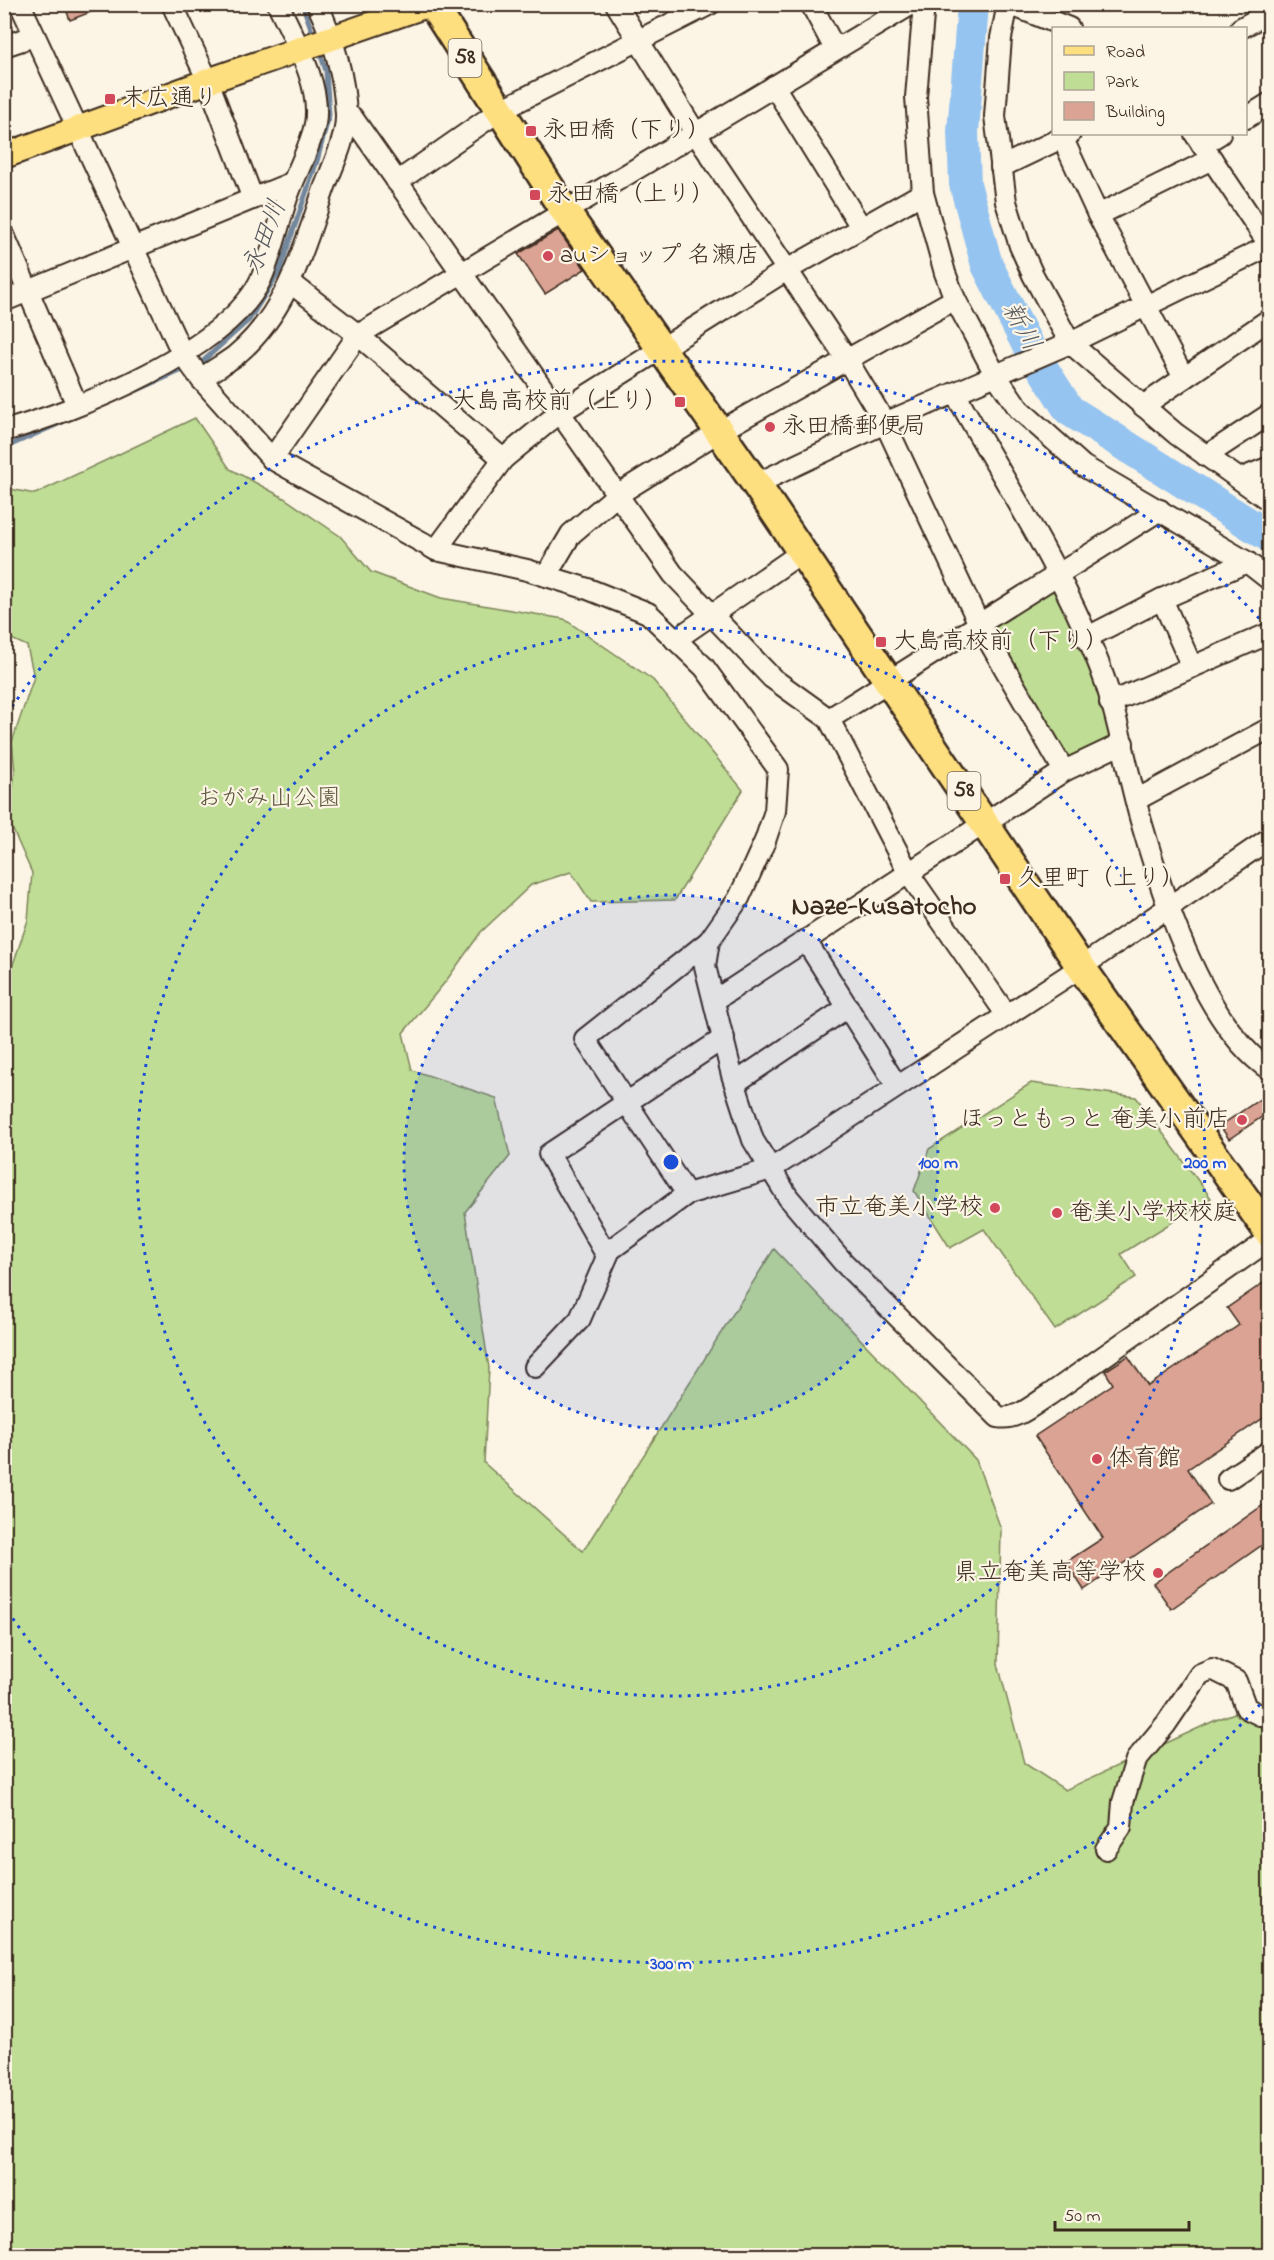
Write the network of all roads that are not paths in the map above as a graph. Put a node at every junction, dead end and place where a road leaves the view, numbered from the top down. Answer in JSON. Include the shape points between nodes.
{"nodes":[{"id":1,"x":20,"y":4,"type":"edge"},
{"id":2,"x":172,"y":4,"type":"edge"},
{"id":3,"x":278,"y":4,"type":"edge"},
{"id":4,"x":317,"y":4,"type":"edge"},
{"id":5,"x":431,"y":4,"type":"edge"},
{"id":6,"x":616,"y":4,"type":"edge"},
{"id":7,"x":710,"y":4,"type":"edge"},
{"id":8,"x":811,"y":4,"type":"edge"},
{"id":9,"x":912,"y":4,"type":"edge"},
{"id":10,"x":924,"y":4,"type":"edge"},
{"id":11,"x":1008,"y":4,"type":"edge"},
{"id":12,"x":1269,"y":12,"type":"edge"},
{"id":13,"x":1066,"y":27,"type":"edge"},
{"id":14,"x":1243,"y":27,"type":"edge"},
{"id":15,"x":34,"y":36,"type":"junction"},
{"id":16,"x":333,"y":38,"type":"junction"},
{"id":17,"x":637,"y":39,"type":"junction"},
{"id":18,"x":4,"y":46,"type":"edge"},
{"id":19,"x":835,"y":49,"type":"junction"},
{"id":20,"x":299,"y":51,"type":"junction"},
{"id":21,"x":208,"y":81,"type":"junction"},
{"id":22,"x":774,"y":86,"type":"junction"},
{"id":23,"x":1269,"y":103,"type":"edge"},
{"id":24,"x":499,"y":111,"type":"junction"},
{"id":25,"x":346,"y":117,"type":"junction"},
{"id":26,"x":1247,"y":117,"type":"edge"},
{"id":27,"x":78,"y":129,"type":"junction"},
{"id":28,"x":696,"y":134,"type":"junction"},
{"id":29,"x":1066,"y":135,"type":"edge"},
{"id":30,"x":1219,"y":135,"type":"edge"},
{"id":31,"x":1203,"y":146,"type":"edge"},
{"id":32,"x":4,"y":156,"type":"edge"},
{"id":33,"x":1000,"y":167,"type":"junction"},
{"id":34,"x":397,"y":182,"type":"junction"},
{"id":35,"x":291,"y":183,"type":"junction"},
{"id":36,"x":923,"y":193,"type":"junction"},
{"id":37,"x":254,"y":199,"type":"junction"},
{"id":38,"x":566,"y":213,"type":"junction"},
{"id":39,"x":1098,"y":215,"type":"junction"},
{"id":40,"x":861,"y":227,"type":"junction"},
{"id":41,"x":4,"y":234,"type":"edge"},
{"id":42,"x":1269,"y":246,"type":"edge"},
{"id":43,"x":133,"y":249,"type":"junction"},
{"id":44,"x":785,"y":271,"type":"junction"},
{"id":45,"x":460,"y":272,"type":"junction"},
{"id":46,"x":291,"y":283,"type":"junction"},
{"id":47,"x":28,"y":291,"type":"junction"},
{"id":48,"x":955,"y":299,"type":"junction"},
{"id":49,"x":4,"y":301,"type":"edge"},
{"id":50,"x":1145,"y":307,"type":"junction"},
{"id":51,"x":1269,"y":320,"type":"edge"},
{"id":52,"x":358,"y":334,"type":"junction"},
{"id":53,"x":1063,"y":345,"type":"junction"},
{"id":54,"x":659,"y":349,"type":"junction"},
{"id":55,"x":182,"y":353,"type":"junction"},
{"id":56,"x":846,"y":358,"type":"junction"},
{"id":57,"x":1001,"y":371,"type":"junction"},
{"id":58,"x":1184,"y":378,"type":"junction"},
{"id":59,"x":201,"y":379,"type":"junction"},
{"id":60,"x":954,"y":393,"type":"junction"},
{"id":61,"x":77,"y":405,"type":"junction"},
{"id":62,"x":1143,"y":406,"type":"junction"},
{"id":63,"x":559,"y":413,"type":"junction"},
{"id":64,"x":1269,"y":414,"type":"edge"},
{"id":65,"x":885,"y":423,"type":"junction"},
{"id":66,"x":4,"y":431,"type":"edge"},
{"id":67,"x":718,"y":432,"type":"junction"},
{"id":68,"x":1206,"y":456,"type":"junction"},
{"id":69,"x":272,"y":459,"type":"junction"},
{"id":70,"x":503,"y":459,"type":"junction"},
{"id":71,"x":1269,"y":467,"type":"edge"},
{"id":72,"x":1240,"y":479,"type":"junction"},
{"id":73,"x":756,"y":484,"type":"junction"},
{"id":74,"x":617,"y":495,"type":"junction"},
{"id":75,"x":1269,"y":501,"type":"edge"},
{"id":76,"x":1160,"y":510,"type":"junction"},
{"id":77,"x":435,"y":550,"type":"junction"},
{"id":78,"x":802,"y":552,"type":"junction"},
{"id":79,"x":1247,"y":562,"type":"junction"},
{"id":80,"x":1057,"y":575,"type":"junction"},
{"id":81,"x":546,"y":576,"type":"junction"},
{"id":82,"x":1269,"y":580,"type":"edge"},
{"id":83,"x":1162,"y":599,"type":"junction"},
{"id":84,"x":712,"y":615,"type":"junction"},
{"id":85,"x":979,"y":624,"type":"junction"},
{"id":86,"x":1269,"y":633,"type":"edge"},
{"id":87,"x":1086,"y":638,"type":"junction"},
{"id":88,"x":675,"y":640,"type":"junction"},
{"id":89,"x":1192,"y":667,"type":"junction"},
{"id":90,"x":889,"y":681,"type":"junction"},
{"id":91,"x":1110,"y":703,"type":"junction"},
{"id":92,"x":829,"y":719,"type":"junction"},
{"id":93,"x":1269,"y":728,"type":"edge"},
{"id":94,"x":1123,"y":743,"type":"junction"},
{"id":95,"x":1064,"y":771,"type":"junction"},
{"id":96,"x":1136,"y":800,"type":"junction"},
{"id":97,"x":986,"y":823,"type":"junction"},
{"id":98,"x":1268,"y":843,"type":"edge"},
{"id":99,"x":909,"y":874,"type":"junction"},
{"id":100,"x":1170,"y":905,"type":"junction"},
{"id":101,"x":709,"y":941,"type":"junction"},
{"id":102,"x":806,"y":941,"type":"junction"},
{"id":103,"x":1081,"y":967,"type":"junction"},
{"id":104,"x":715,"y":1000,"type":"junction"},
{"id":105,"x":848,"y":1007,"type":"junction"},
{"id":106,"x":1006,"y":1014,"type":"junction"},
{"id":107,"x":723,"y":1038,"type":"junction"},
{"id":108,"x":1269,"y":1070,"type":"edge"},
{"id":109,"x":735,"y":1083,"type":"junction"},
{"id":110,"x":897,"y":1086,"type":"junction"},
{"id":111,"x":627,"y":1104,"type":"junction"},
{"id":112,"x":771,"y":1169,"type":"junction"},
{"id":113,"x":687,"y":1194,"type":"junction"},
{"id":114,"x":1269,"y":1234,"type":"edge"},
{"id":115,"x":1269,"y":1239,"type":"edge"},
{"id":116,"x":607,"y":1256,"type":"junction"},
{"id":117,"x":535,"y":1367,"type":"dead end"},
{"id":118,"x":1269,"y":1451,"type":"edge"},
{"id":119,"x":1228,"y":1479,"type":"dead end"},
{"id":120,"x":1269,"y":1716,"type":"edge"},
{"id":121,"x":1106,"y":1849,"type":"dead end"}],
"edges":[{"from":1,"to":15,"type":"street"},
{"from":2,"to":21,"type":"street"},
{"from":3,"to":20,"type":"street"},
{"from":4,"to":16,"type":"street"},
{"from":5,"to":16,"type":"main road"},
{"from":5,"to":24,"type":"highway","number":"58"},
{"from":6,"to":17,"type":"street"},
{"from":7,"to":17,"type":"street"},
{"from":8,"to":19,"type":"street"},
{"from":9,"to":19,"type":"street"},
{"from":10,"to":36,"type":"street","via":[[916,97]]},
{"from":11,"to":13,"type":"street"},
{"from":11,"to":33,"type":"street","via":[[1001,38],[995,116]]},
{"from":12,"to":14,"type":"street"},
{"from":15,"to":18,"type":"street"},
{"from":15,"to":27,"type":"street"},
{"from":16,"to":20,"type":"main road"},
{"from":16,"to":25,"type":"street"},
{"from":17,"to":24,"type":"street"},
{"from":17,"to":28,"type":"street"},
{"from":19,"to":22,"type":"street"},
{"from":20,"to":21,"type":"main road"},
{"from":20,"to":35,"type":"street","via":[[314,91],[315,124]]},
{"from":21,"to":27,"type":"main road"},
{"from":21,"to":37,"type":"street"},
{"from":22,"to":28,"type":"street"},
{"from":22,"to":40,"type":"street"},
{"from":23,"to":26,"type":"street"},
{"from":24,"to":34,"type":"street"},
{"from":24,"to":38,"type":"highway","number":"58"},
{"from":25,"to":34,"type":"street","via":[[352,117]]},
{"from":25,"to":46,"type":"street"},
{"from":27,"to":32,"type":"main road"},
{"from":27,"to":43,"type":"street"},
{"from":28,"to":38,"type":"street"},
{"from":28,"to":44,"type":"street"},
{"from":29,"to":33,"type":"street"},
{"from":29,"to":39,"type":"street"},
{"from":30,"to":31,"type":"street"},
{"from":31,"to":39,"type":"street"},
{"from":31,"to":42,"type":"street"},
{"from":33,"to":53,"type":"street","via":[[1020,246]]},
{"from":34,"to":45,"type":"street"},
{"from":35,"to":37,"type":"street"},
{"from":35,"to":55,"type":"street","via":[[260,280],[229,322]]},
{"from":36,"to":40,"type":"street"},
{"from":36,"to":48,"type":"street"},
{"from":37,"to":43,"type":"street"},
{"from":38,"to":45,"type":"street"},
{"from":38,"to":54,"type":"highway","number":"58"},
{"from":39,"to":50,"type":"street"},
{"from":40,"to":44,"type":"street"},
{"from":41,"to":47,"type":"street"},
{"from":42,"to":50,"type":"street"},
{"from":43,"to":47,"type":"street"},
{"from":43,"to":55,"type":"street"},
{"from":44,"to":54,"type":"street"},
{"from":44,"to":56,"type":"street"},
{"from":45,"to":52,"type":"street"},
{"from":45,"to":63,"type":"street"},
{"from":46,"to":52,"type":"street"},
{"from":46,"to":59,"type":"street","via":[[275,312],[236,355]]},
{"from":47,"to":49,"type":"street"},
{"from":47,"to":61,"type":"street"},
{"from":48,"to":56,"type":"street"},
{"from":48,"to":57,"type":"street"},
{"from":50,"to":53,"type":"street"},
{"from":50,"to":58,"type":"street"},
{"from":51,"to":58,"type":"street"},
{"from":52,"to":69,"type":"street"},
{"from":52,"to":70,"type":"street"},
{"from":53,"to":57,"type":"street"},
{"from":53,"to":62,"type":"street"},
{"from":54,"to":63,"type":"street"},
{"from":54,"to":67,"type":"highway","number":"58"},
{"from":55,"to":59,"type":"street"},
{"from":55,"to":61,"type":"street","via":[[135,380]]},
{"from":56,"to":65,"type":"street"},
{"from":56,"to":67,"type":"street"},
{"from":57,"to":60,"type":"street"},
{"from":57,"to":76,"type":"street","via":[[1019,409],[1083,466]]},
{"from":58,"to":62,"type":"street"},
{"from":59,"to":69,"type":"street"},
{"from":60,"to":65,"type":"street"},
{"from":60,"to":80,"type":"street"},
{"from":61,"to":66,"type":"street"},
{"from":62,"to":68,"type":"street"},
{"from":63,"to":70,"type":"street"},
{"from":63,"to":74,"type":"street"},
{"from":64,"to":68,"type":"street"},
{"from":65,"to":73,"type":"street"},
{"from":65,"to":85,"type":"street"},
{"from":67,"to":73,"type":"highway","number":"58"},
{"from":67,"to":74,"type":"street"},
{"from":68,"to":72,"type":"street"},
{"from":69,"to":77,"type":"street"},
{"from":70,"to":77,"type":"street"},
{"from":71,"to":72,"type":"street"},
{"from":72,"to":75,"type":"street"},
{"from":73,"to":78,"type":"highway","number":"58"},
{"from":74,"to":81,"type":"street","via":[[572,534]]},
{"from":74,"to":84,"type":"street","via":[[673,574]]},
{"from":76,"to":79,"type":"street"},
{"from":76,"to":80,"type":"street"},
{"from":77,"to":81,"type":"street"},
{"from":78,"to":84,"type":"street"},
{"from":78,"to":90,"type":"highway","number":"58"},
{"from":79,"to":82,"type":"street"},
{"from":79,"to":83,"type":"street"},
{"from":80,"to":85,"type":"street"},
{"from":80,"to":87,"type":"street"},
{"from":81,"to":88,"type":"street","via":[[648,613]]},
{"from":83,"to":87,"type":"street"},
{"from":83,"to":89,"type":"street"},
{"from":84,"to":88,"type":"street"},
{"from":84,"to":92,"type":"street","via":[[772,678]]},
{"from":85,"to":90,"type":"street"},
{"from":85,"to":95,"type":"street"},
{"from":86,"to":89,"type":"street"},
{"from":87,"to":91,"type":"street"},
{"from":88,"to":101,"type":"street","via":[[704,667],[778,769],[775,811],[765,841],[739,898]]},
{"from":89,"to":91,"type":"street"},
{"from":90,"to":92,"type":"street"},
{"from":90,"to":97,"type":"highway","number":"58"},
{"from":91,"to":94,"type":"street"},
{"from":92,"to":99,"type":"street"},
{"from":93,"to":96,"type":"street"},
{"from":94,"to":95,"type":"street"},
{"from":94,"to":96,"type":"street"},
{"from":95,"to":97,"type":"street"},
{"from":96,"to":100,"type":"street"},
{"from":97,"to":99,"type":"street"},
{"from":97,"to":103,"type":"highway","number":"58"},
{"from":98,"to":100,"type":"street"},
{"from":99,"to":102,"type":"street"},
{"from":99,"to":106,"type":"street"},
{"from":100,"to":103,"type":"street"},
{"from":100,"to":108,"type":"street","via":[[1201,984],[1221,1019]]},
{"from":101,"to":104,"type":"street","via":[[705,966]]},
{"from":101,"to":111,"type":"street","via":[[585,1039]]},
{"from":102,"to":104,"type":"street"},
{"from":102,"to":105,"type":"street"},
{"from":103,"to":106,"type":"street"},
{"from":103,"to":114,"type":"highway","number":"58"},
{"from":104,"to":107,"type":"street"},
{"from":105,"to":109,"type":"street"},
{"from":105,"to":110,"type":"street"},
{"from":106,"to":110,"type":"street"},
{"from":107,"to":109,"type":"street"},
{"from":107,"to":111,"type":"street"},
{"from":109,"to":112,"type":"street","via":[[753,1140]]},
{"from":110,"to":112,"type":"street"},
{"from":111,"to":113,"type":"street"},
{"from":111,"to":116,"type":"street","via":[[549,1154]]},
{"from":112,"to":113,"type":"street"},
{"from":112,"to":115,"type":"street","via":[[788,1197],[843,1262],[998,1417],[1006,1419],[1048,1395]]},
{"from":113,"to":116,"type":"street"},
{"from":116,"to":117,"type":"street","via":[[580,1319]]},
{"from":118,"to":119,"type":"street"},
{"from":120,"to":121,"type":"street","via":[[1246,1708],[1236,1681],[1212,1669],[1200,1674],[1136,1760],[1121,1827]]}]}
